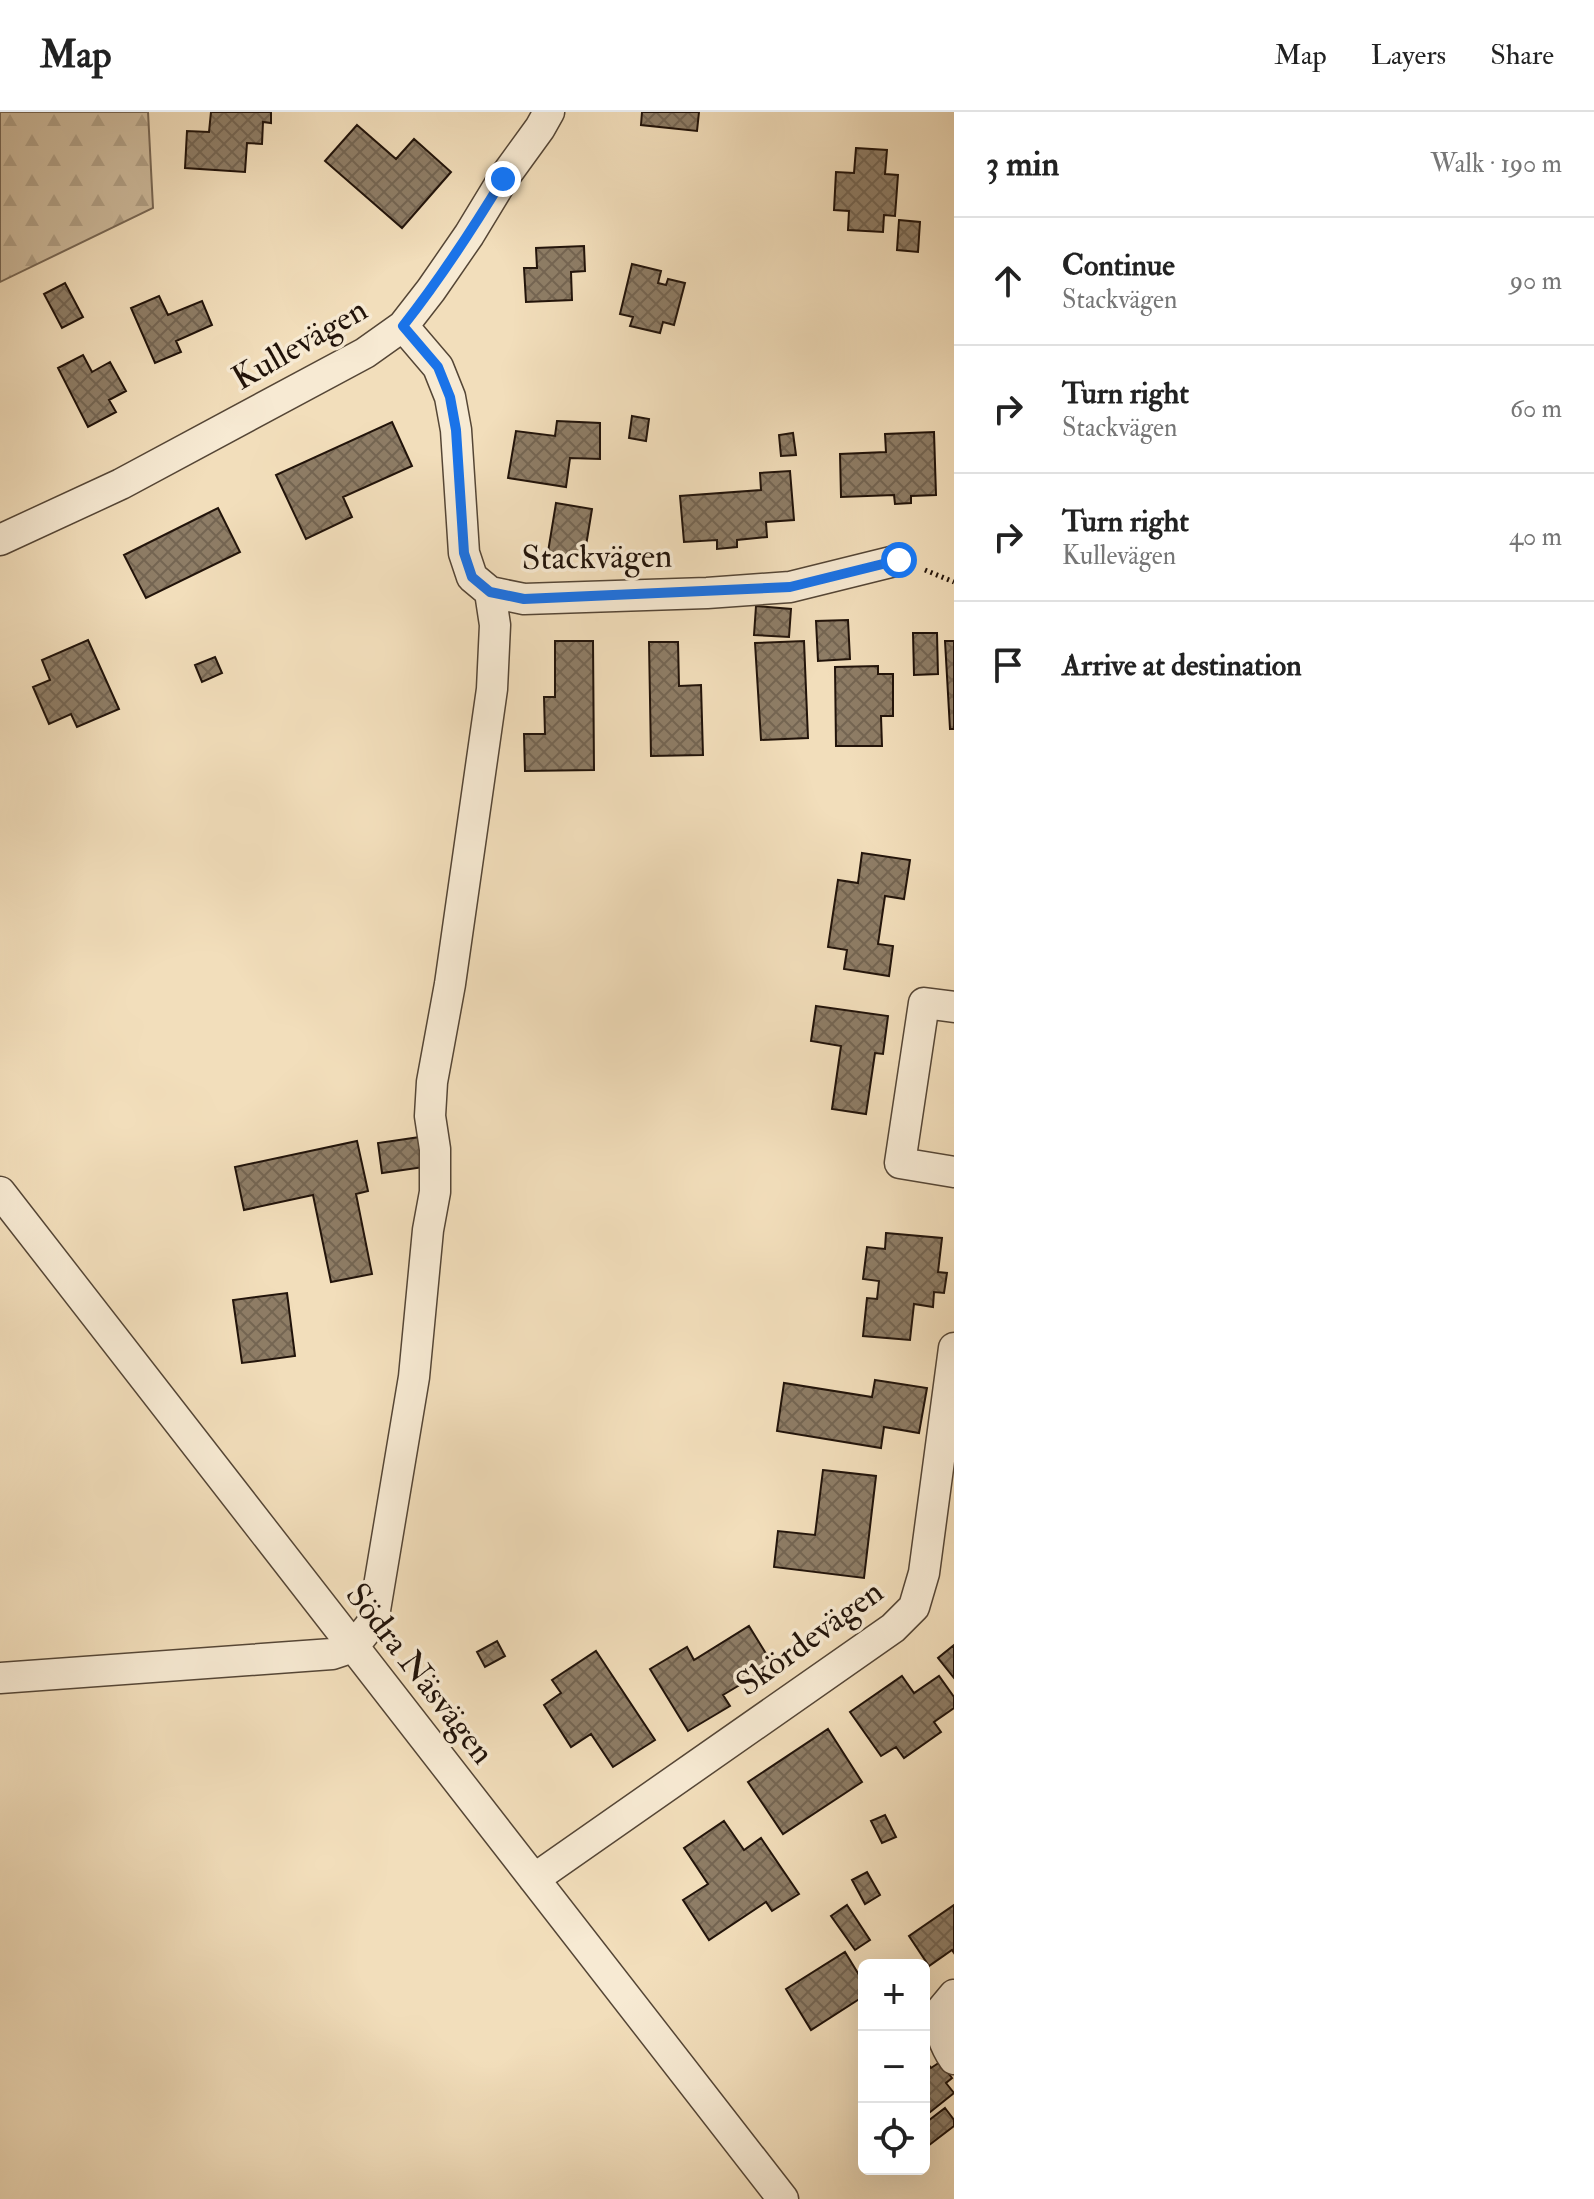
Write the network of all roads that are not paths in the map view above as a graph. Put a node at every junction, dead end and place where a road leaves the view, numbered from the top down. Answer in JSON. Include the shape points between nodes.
{"nodes":[{"id":1,"x":549,"y":112,"type":"edge"},
{"id":2,"x":403,"y":326,"type":"junction"},
{"id":3,"x":0,"y":540,"type":"edge"},
{"id":4,"x":899,"y":560,"type":"dead end"},
{"id":5,"x":490,"y":592,"type":"junction"},
{"id":6,"x":954,"y":1007,"type":"edge"},
{"id":7,"x":954,"y":1172,"type":"edge"},
{"id":8,"x":0,"y":1192,"type":"edge"},
{"id":9,"x":954,"y":1348,"type":"edge"},
{"id":10,"x":353,"y":1647,"type":"junction"},
{"id":11,"x":0,"y":1678,"type":"edge"},
{"id":12,"x":534,"y":1879,"type":"junction"},
{"id":13,"x":954,"y":1995,"type":"edge"},
{"id":14,"x":954,"y":2059,"type":"edge"},
{"id":15,"x":783,"y":2199,"type":"edge"}],
"edges":[{"from":1,"to":2,"type":"street","name":"Kullevägen"},
{"from":2,"to":3,"type":"street","name":"Kullevägen","via":[[365,353],[121,484]]},
{"from":2,"to":5,"type":"street","name":"Stackvägen","via":[[438,367],[450,397],[464,553],[472,577]]},
{"from":4,"to":5,"type":"street","name":"Stackvägen","via":[[790,587],[524,599]]},
{"from":5,"to":10,"type":"street","via":[[495,625],[492,689],[432,1082],[435,1192],[414,1377],[373,1622]]},
{"from":6,"to":7,"type":"street","via":[[924,1003],[900,1163]]},
{"from":8,"to":10,"type":"street","name":"Södra Näsvägen"},
{"from":9,"to":12,"type":"street","name":"Skördevägen","via":[[924,1573],[914,1607],[893,1628]]},
{"from":10,"to":11,"type":"street","via":[[332,1654]]},
{"from":10,"to":12,"type":"street","name":"Södra Näsvägen"},
{"from":12,"to":15,"type":"street","name":"Södra Näsvägen"},
{"from":13,"to":14,"type":"street","via":[[939,2013],[944,2044]]}]}
